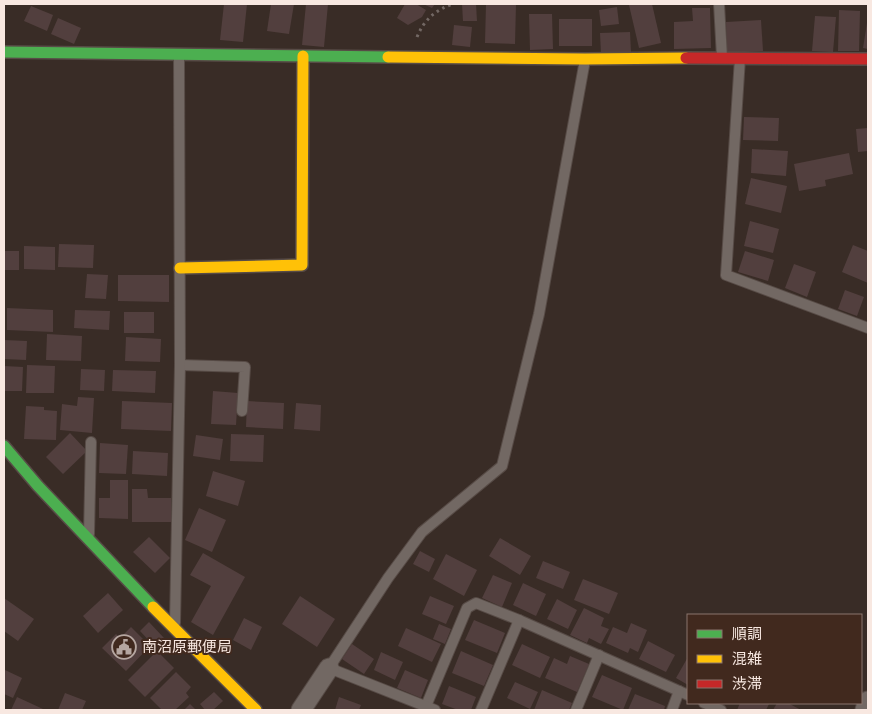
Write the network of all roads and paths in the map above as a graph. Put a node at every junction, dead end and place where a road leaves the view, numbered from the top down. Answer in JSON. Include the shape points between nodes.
{"nodes":[{"id":1,"x":453,"y":4,"type":"edge"},
{"id":2,"x":719,"y":4,"type":"edge"},
{"id":3,"x":4,"y":52,"type":"edge"},
{"id":4,"x":179,"y":54,"type":"junction"},
{"id":5,"x":303,"y":56,"type":"junction"},
{"id":6,"x":408,"y":57,"type":"junction"},
{"id":7,"x":740,"y":57,"type":"junction"},
{"id":8,"x":722,"y":58,"type":"junction"},
{"id":9,"x":585,"y":59,"type":"junction"},
{"id":10,"x":868,"y":59,"type":"edge"},
{"id":11,"x":180,"y":268,"type":"junction"},
{"id":12,"x":868,"y":328,"type":"edge"},
{"id":13,"x":180,"y":365,"type":"junction"},
{"id":14,"x":242,"y":411,"type":"dead end"},
{"id":15,"x":92,"y":442,"type":"dead end"},
{"id":16,"x":4,"y":446,"type":"edge"},
{"id":17,"x":89,"y":540,"type":"junction"},
{"id":18,"x":519,"y":620,"type":"junction"},
{"id":19,"x":175,"y":630,"type":"junction"},
{"id":20,"x":599,"y":655,"type":"junction"},
{"id":21,"x":329,"y":668,"type":"junction"},
{"id":22,"x":684,"y":693,"type":"edge"},
{"id":23,"x":868,"y":702,"type":"edge"},
{"id":24,"x":706,"y":704,"type":"edge"},
{"id":25,"x":430,"y":708,"type":"edge"},
{"id":26,"x":256,"y":710,"type":"edge"},
{"id":27,"x":301,"y":710,"type":"edge"},
{"id":28,"x":481,"y":710,"type":"edge"},
{"id":29,"x":576,"y":710,"type":"edge"},
{"id":30,"x":672,"y":710,"type":"edge"},
{"id":31,"x":721,"y":710,"type":"edge"},
{"id":32,"x":865,"y":710,"type":"edge"}],
"edges":[{"from":1,"to":6,"type":"path","via":[[422,24]]},
{"from":2,"to":8,"type":"lane"},
{"from":3,"to":4,"type":"street"},
{"from":4,"to":5,"type":"street"},
{"from":4,"to":11,"type":"lane"},
{"from":5,"to":6,"type":"street"},
{"from":5,"to":11,"type":"street","via":[[302,265]]},
{"from":6,"to":9,"type":"street"},
{"from":7,"to":8,"type":"street"},
{"from":7,"to":10,"type":"street"},
{"from":7,"to":12,"type":"lane","via":[[726,275]]},
{"from":8,"to":9,"type":"street"},
{"from":9,"to":21,"type":"lane","via":[[539,314],[502,466],[422,532]]},
{"from":11,"to":13,"type":"lane"},
{"from":13,"to":14,"type":"lane","via":[[245,367]]},
{"from":13,"to":19,"type":"lane"},
{"from":15,"to":17,"type":"lane"},
{"from":16,"to":17,"type":"street"},
{"from":17,"to":19,"type":"street"},
{"from":18,"to":20,"type":"lane"},
{"from":18,"to":25,"type":"lane","via":[[476,603],[467,608]]},
{"from":18,"to":28,"type":"lane"},
{"from":19,"to":26,"type":"street"},
{"from":20,"to":22,"type":"lane"},
{"from":20,"to":29,"type":"lane"},
{"from":21,"to":25,"type":"lane"},
{"from":21,"to":27,"type":"street"},
{"from":22,"to":30,"type":"lane"},
{"from":23,"to":32,"type":"street"},
{"from":24,"to":31,"type":"lane"}]}
